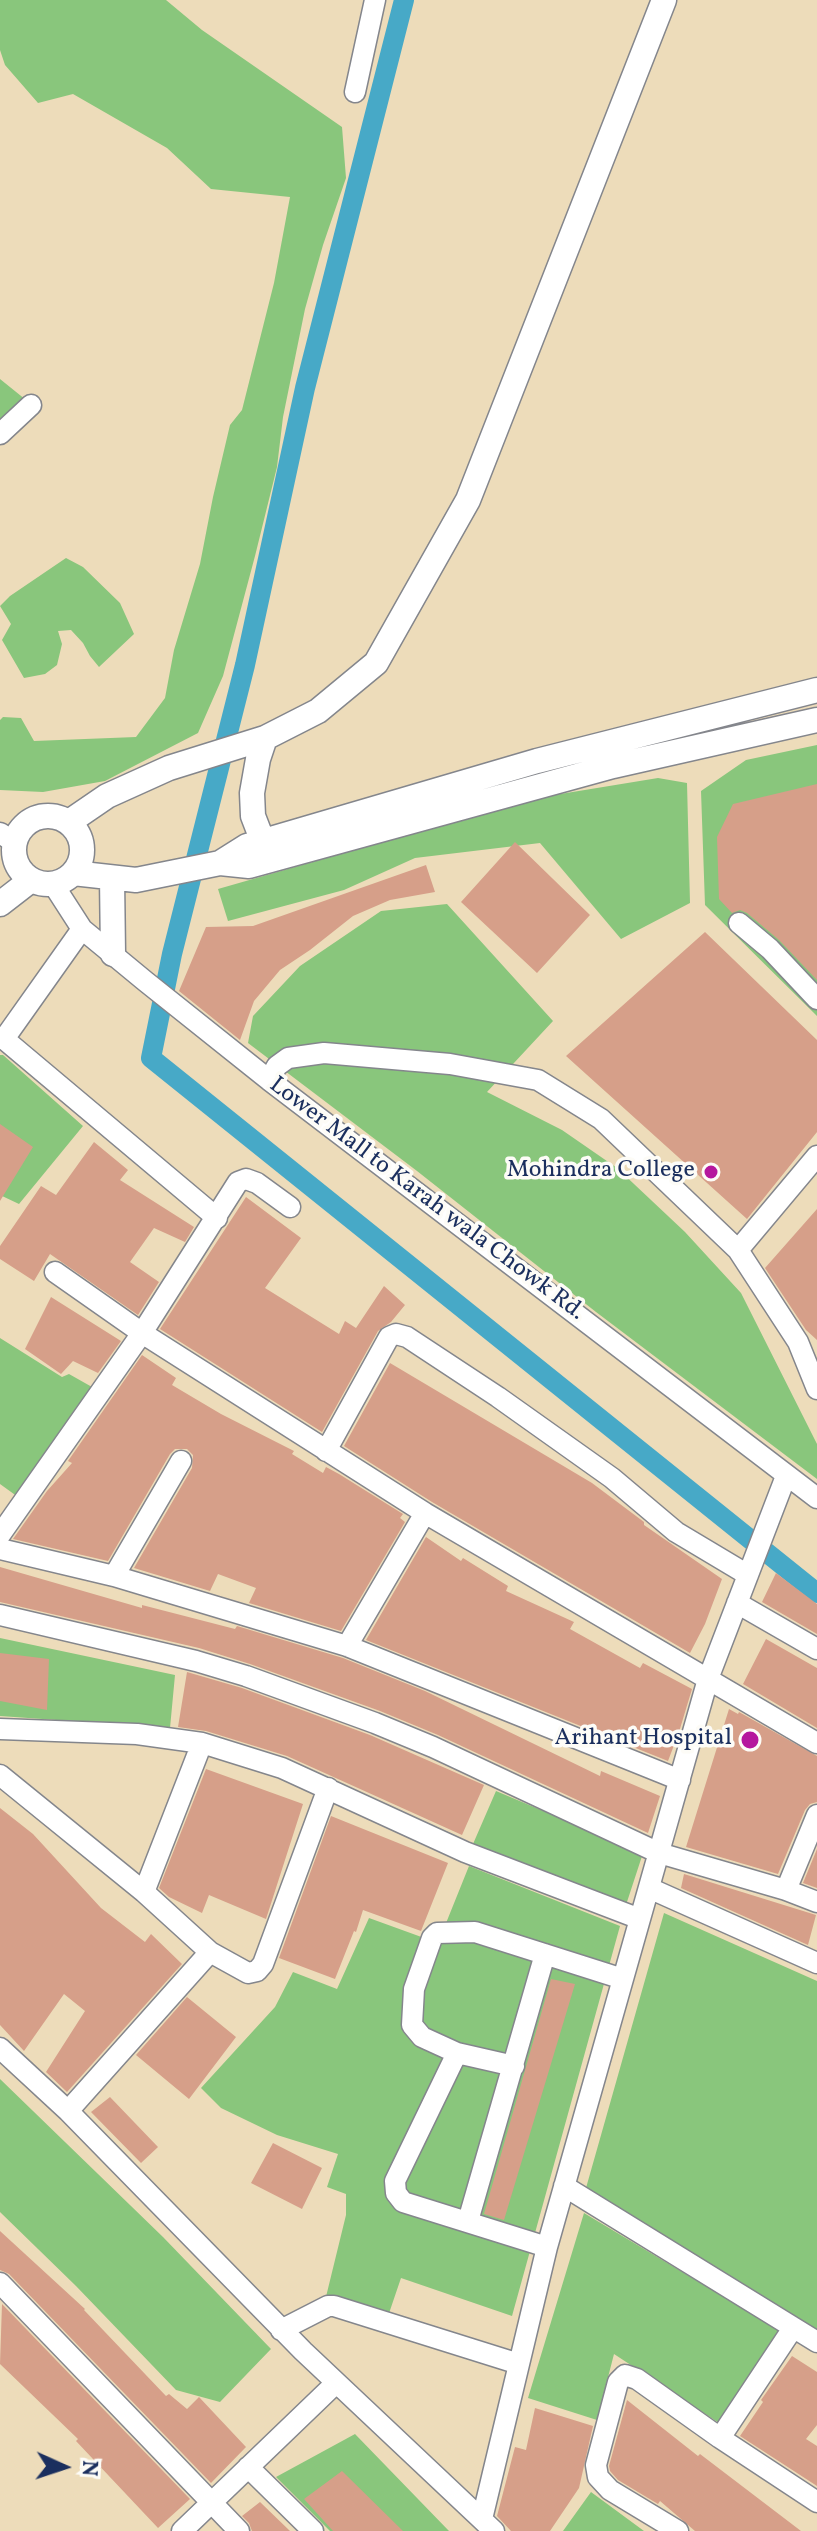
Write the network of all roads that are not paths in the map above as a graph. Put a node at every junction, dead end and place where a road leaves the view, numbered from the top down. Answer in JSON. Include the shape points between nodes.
{"nodes":[{"id":1,"x":375,"y":0,"type":"edge"},
{"id":2,"x":664,"y":0,"type":"edge"},
{"id":3,"x":355,"y":92,"type":"dead end"},
{"id":4,"x":31,"y":405,"type":"dead end"},
{"id":5,"x":0,"y":434,"type":"edge"},
{"id":6,"x":817,"y":690,"type":"edge"},
{"id":7,"x":817,"y":720,"type":"edge"},
{"id":8,"x":257,"y":740,"type":"junction"},
{"id":9,"x":69,"y":822,"type":"junction"},
{"id":10,"x":7,"y":837,"type":"edge"},
{"id":11,"x":263,"y":842,"type":"junction"},
{"id":12,"x":216,"y":864,"type":"junction"},
{"id":13,"x":112,"y":878,"type":"junction"},
{"id":14,"x":53,"y":879,"type":"junction"},
{"id":15,"x":0,"y":904,"type":"edge"},
{"id":16,"x":739,"y":923,"type":"dead end"},
{"id":17,"x":82,"y":929,"type":"junction"},
{"id":18,"x":113,"y":954,"type":"junction"},
{"id":19,"x":817,"y":999,"type":"edge"},
{"id":20,"x":2,"y":1039,"type":"edge"},
{"id":21,"x":269,"y":1080,"type":"junction"},
{"id":22,"x":817,"y":1156,"type":"edge"},
{"id":23,"x":290,"y":1207,"type":"dead end"},
{"id":24,"x":217,"y":1218,"type":"junction"},
{"id":25,"x":738,"y":1250,"type":"junction"},
{"id":26,"x":55,"y":1272,"type":"dead end"},
{"id":27,"x":142,"y":1333,"type":"junction"},
{"id":28,"x":817,"y":1389,"type":"edge"},
{"id":29,"x":326,"y":1451,"type":"junction"},
{"id":30,"x":181,"y":1461,"type":"dead end"},
{"id":31,"x":786,"y":1476,"type":"junction"},
{"id":32,"x":817,"y":1498,"type":"edge"},
{"id":33,"x":425,"y":1513,"type":"junction"},
{"id":34,"x":0,"y":1535,"type":"edge"},
{"id":35,"x":0,"y":1549,"type":"edge"},
{"id":36,"x":751,"y":1566,"type":"junction"},
{"id":37,"x":114,"y":1576,"type":"junction"},
{"id":38,"x":737,"y":1603,"type":"junction"},
{"id":39,"x":0,"y":1615,"type":"edge"},
{"id":40,"x":347,"y":1646,"type":"junction"},
{"id":41,"x":817,"y":1649,"type":"edge"},
{"id":42,"x":708,"y":1679,"type":"junction"},
{"id":43,"x":0,"y":1729,"type":"edge"},
{"id":44,"x":202,"y":1743,"type":"junction"},
{"id":45,"x":817,"y":1743,"type":"edge"},
{"id":46,"x":0,"y":1775,"type":"edge"},
{"id":47,"x":680,"y":1780,"type":"junction"},
{"id":48,"x":328,"y":1788,"type":"junction"},
{"id":49,"x":817,"y":1815,"type":"edge"},
{"id":50,"x":659,"y":1853,"type":"junction"},
{"id":51,"x":649,"y":1888,"type":"junction"},
{"id":52,"x":786,"y":1890,"type":"junction"},
{"id":53,"x":144,"y":1892,"type":"junction"},
{"id":54,"x":817,"y":1902,"type":"edge"},
{"id":55,"x":640,"y":1919,"type":"junction"},
{"id":56,"x":210,"y":1952,"type":"junction"},
{"id":57,"x":545,"y":1954,"type":"junction"},
{"id":58,"x":817,"y":1963,"type":"edge"},
{"id":59,"x":623,"y":1979,"type":"junction"},
{"id":60,"x":0,"y":2048,"type":"edge"},
{"id":61,"x":457,"y":2053,"type":"junction"},
{"id":62,"x":514,"y":2066,"type":"junction"},
{"id":63,"x":68,"y":2111,"type":"junction"},
{"id":64,"x":564,"y":2186,"type":"junction"},
{"id":65,"x":468,"y":2221,"type":"junction"},
{"id":66,"x":547,"y":2247,"type":"junction"},
{"id":67,"x":0,"y":2283,"type":"edge"},
{"id":68,"x":793,"y":2328,"type":"junction"},
{"id":69,"x":281,"y":2330,"type":"junction"},
{"id":70,"x":817,"y":2342,"type":"edge"},
{"id":71,"x":519,"y":2364,"type":"junction"},
{"id":72,"x":336,"y":2383,"type":"junction"},
{"id":73,"x":720,"y":2438,"type":"junction"},
{"id":74,"x":248,"y":2467,"type":"junction"},
{"id":75,"x":211,"y":2501,"type":"junction"},
{"id":76,"x":817,"y":2502,"type":"edge"},
{"id":77,"x":488,"y":2525,"type":"edge"},
{"id":78,"x":182,"y":2531,"type":"edge"},
{"id":79,"x":239,"y":2531,"type":"edge"},
{"id":80,"x":313,"y":2531,"type":"edge"},
{"id":81,"x":678,"y":2531,"type":"edge"}],
"edges":[{"from":1,"to":3,"type":"street"},
{"from":2,"to":8,"type":"main road","via":[[468,500],[376,663],[318,711]]},
{"from":4,"to":5,"type":"street"},
{"from":6,"to":11,"type":"main road","via":[[537,761]]},
{"from":7,"to":12,"type":"main road","via":[[613,766],[249,866]]},
{"from":8,"to":9,"type":"main road","via":[[169,768],[107,796]]},
{"from":8,"to":11,"type":"main road","via":[[253,816]]},
{"from":9,"to":10,"type":"main road","via":[[36,817]]},
{"from":9,"to":14,"type":"main road","via":[[81,841],[79,863]]},
{"from":10,"to":14,"type":"main road","via":[[22,873]]},
{"from":11,"to":12,"type":"main road"},
{"from":12,"to":13,"type":"main road","via":[[136,880]]},
{"from":13,"to":14,"type":"main road"},
{"from":13,"to":18,"type":"main road"},
{"from":14,"to":15,"type":"main road"},
{"from":14,"to":17,"type":"street","name":"Lower Mall to Karah wala Chowk Rd."},
{"from":16,"to":19,"type":"street"},
{"from":17,"to":18,"type":"street","name":"Lower Mall to Karah wala Chowk Rd."},
{"from":17,"to":20,"type":"street"},
{"from":18,"to":21,"type":"street","name":"Lower Mall to Karah wala Chowk Rd."},
{"from":20,"to":24,"type":"street"},
{"from":21,"to":25,"type":"street","via":[[288,1058],[324,1053],[450,1064],[538,1080],[601,1119]]},
{"from":21,"to":31,"type":"street","name":"Lower Mall to Karah wala Chowk Rd."},
{"from":22,"to":25,"type":"street"},
{"from":23,"to":24,"type":"street","via":[[257,1183],[241,1179]]},
{"from":24,"to":27,"type":"street"},
{"from":25,"to":28,"type":"street","via":[[798,1342]]},
{"from":26,"to":27,"type":"street"},
{"from":27,"to":29,"type":"street"},
{"from":27,"to":34,"type":"street"},
{"from":29,"to":33,"type":"street"},
{"from":29,"to":36,"type":"street","via":[[389,1337],[396,1334],[498,1397],[612,1478],[676,1532]]},
{"from":30,"to":37,"type":"street"},
{"from":31,"to":32,"type":"street","name":"Lower Mall to Karah wala Chowk Rd."},
{"from":31,"to":36,"type":"street"},
{"from":33,"to":40,"type":"street"},
{"from":33,"to":42,"type":"street"},
{"from":35,"to":37,"type":"street"},
{"from":36,"to":38,"type":"street"},
{"from":37,"to":40,"type":"street"},
{"from":38,"to":41,"type":"street"},
{"from":38,"to":42,"type":"street"},
{"from":39,"to":50,"type":"street","via":[[259,1680],[433,1747]]},
{"from":40,"to":47,"type":"street"},
{"from":42,"to":45,"type":"street"},
{"from":42,"to":47,"type":"street"},
{"from":43,"to":44,"type":"street","via":[[137,1734]]},
{"from":44,"to":48,"type":"street"},
{"from":44,"to":53,"type":"street"},
{"from":46,"to":53,"type":"street"},
{"from":47,"to":50,"type":"street"},
{"from":48,"to":55,"type":"street","via":[[465,1852]]},
{"from":48,"to":56,"type":"street","via":[[263,1964],[248,1973]]},
{"from":49,"to":52,"type":"street"},
{"from":50,"to":51,"type":"street"},
{"from":50,"to":52,"type":"street"},
{"from":51,"to":55,"type":"street"},
{"from":51,"to":58,"type":"street"},
{"from":52,"to":54,"type":"street"},
{"from":53,"to":56,"type":"street"},
{"from":55,"to":59,"type":"street"},
{"from":56,"to":63,"type":"street"},
{"from":57,"to":59,"type":"street"},
{"from":57,"to":61,"type":"street","via":[[475,1932],[447,1931],[432,1938],[414,1989],[412,2025],[422,2037]]},
{"from":57,"to":62,"type":"street"},
{"from":59,"to":64,"type":"street"},
{"from":60,"to":63,"type":"street"},
{"from":61,"to":62,"type":"street"},
{"from":61,"to":65,"type":"street","via":[[395,2181],[403,2202]]},
{"from":62,"to":65,"type":"street"},
{"from":63,"to":69,"type":"street"},
{"from":64,"to":66,"type":"street"},
{"from":64,"to":68,"type":"street"},
{"from":65,"to":66,"type":"street"},
{"from":66,"to":71,"type":"street"},
{"from":67,"to":75,"type":"street"},
{"from":68,"to":70,"type":"street"},
{"from":68,"to":73,"type":"street"},
{"from":69,"to":71,"type":"street","via":[[334,2306]]},
{"from":69,"to":72,"type":"street"},
{"from":71,"to":77,"type":"street"},
{"from":72,"to":74,"type":"street"},
{"from":72,"to":77,"type":"street"},
{"from":73,"to":76,"type":"street"},
{"from":73,"to":81,"type":"street","via":[[630,2375],[618,2382],[596,2465],[598,2477],[610,2490]]},
{"from":74,"to":75,"type":"street"},
{"from":74,"to":80,"type":"street"},
{"from":75,"to":78,"type":"street"},
{"from":75,"to":79,"type":"street"}]}
